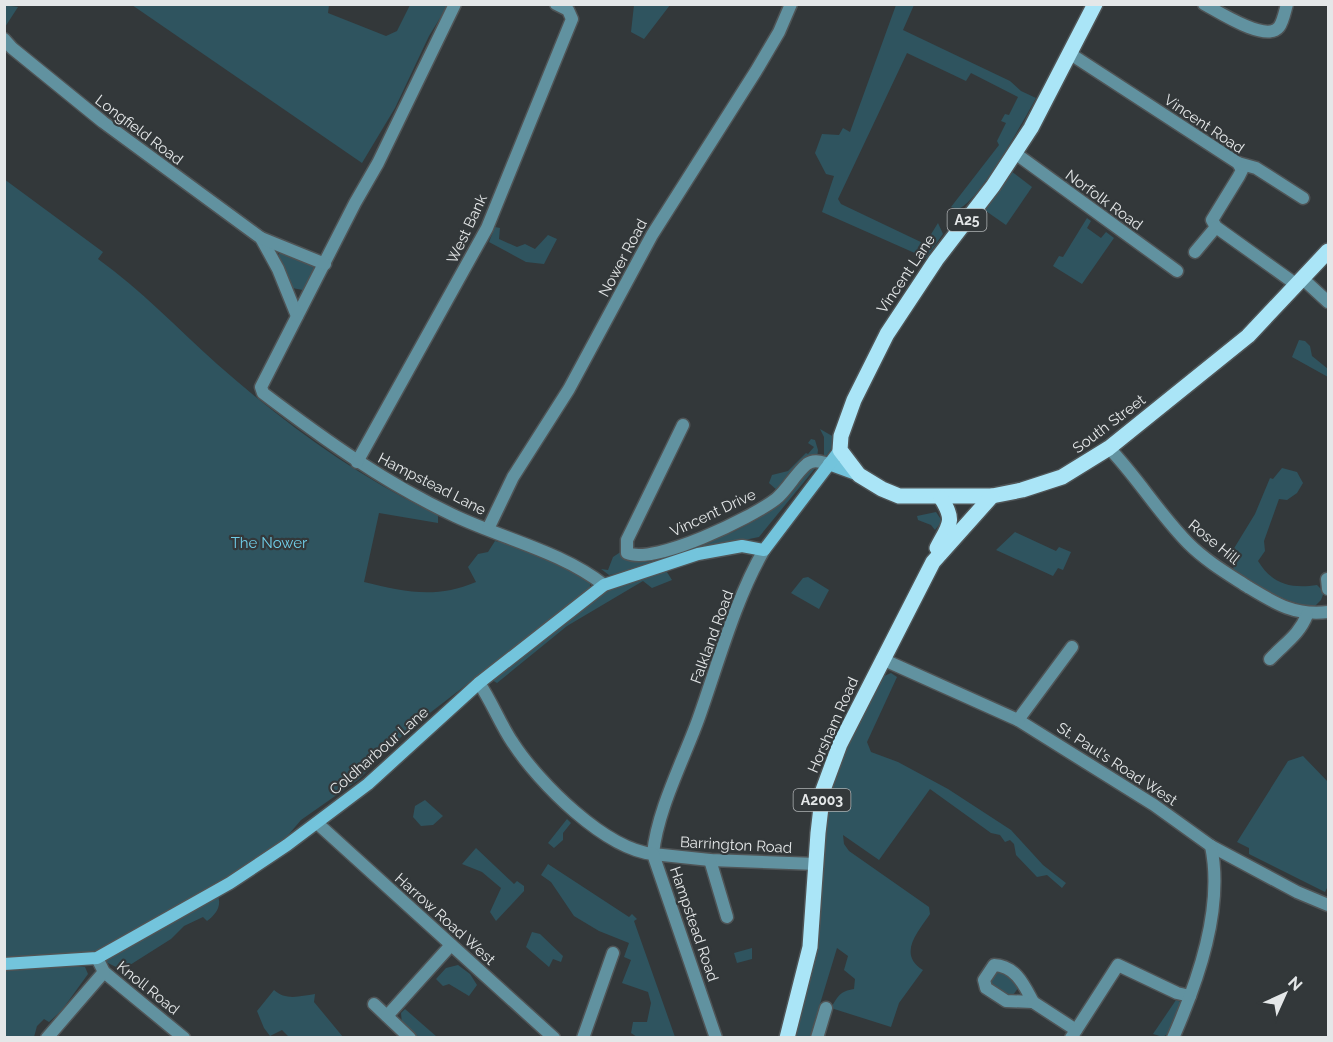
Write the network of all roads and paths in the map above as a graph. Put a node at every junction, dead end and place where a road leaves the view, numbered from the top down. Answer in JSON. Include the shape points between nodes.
{"nodes":[{"id":1,"x":455,"y":4,"type":"edge"},
{"id":2,"x":556,"y":4,"type":"edge"},
{"id":3,"x":791,"y":4,"type":"edge"},
{"id":4,"x":1095,"y":4,"type":"edge"},
{"id":5,"x":1204,"y":4,"type":"edge"},
{"id":6,"x":1287,"y":4,"type":"edge"},
{"id":7,"x":4,"y":39,"type":"edge"},
{"id":8,"x":1069,"y":53,"type":"junction"},
{"id":9,"x":1015,"y":153,"type":"junction"},
{"id":10,"x":1238,"y":163,"type":"junction"},
{"id":11,"x":1303,"y":198,"type":"dead end"},
{"id":12,"x":1216,"y":227,"type":"junction"},
{"id":13,"x":261,"y":238,"type":"junction"},
{"id":14,"x":1329,"y":251,"type":"edge"},
{"id":15,"x":1196,"y":252,"type":"dead end"},
{"id":16,"x":325,"y":264,"type":"junction"},
{"id":17,"x":1177,"y":271,"type":"dead end"},
{"id":18,"x":1300,"y":282,"type":"junction"},
{"id":19,"x":1329,"y":302,"type":"edge"},
{"id":20,"x":297,"y":316,"type":"junction"},
{"id":21,"x":683,"y":425,"type":"dead end"},
{"id":22,"x":1109,"y":448,"type":"junction"},
{"id":23,"x":840,"y":450,"type":"junction"},
{"id":24,"x":357,"y":462,"type":"junction"},
{"id":25,"x":829,"y":464,"type":"junction"},
{"id":26,"x":859,"y":475,"type":"junction"},
{"id":27,"x":992,"y":496,"type":"junction"},
{"id":28,"x":941,"y":498,"type":"junction"},
{"id":29,"x":488,"y":529,"type":"junction"},
{"id":30,"x":764,"y":550,"type":"junction"},
{"id":31,"x":933,"y":562,"type":"junction"},
{"id":32,"x":604,"y":585,"type":"junction"},
{"id":33,"x":1329,"y":612,"type":"edge"},
{"id":34,"x":1307,"y":615,"type":"junction"},
{"id":35,"x":1072,"y":647,"type":"dead end"},
{"id":36,"x":882,"y":659,"type":"junction"},
{"id":37,"x":1270,"y":659,"type":"dead end"},
{"id":38,"x":479,"y":683,"type":"junction"},
{"id":39,"x":1018,"y":720,"type":"junction"},
{"id":40,"x":317,"y":823,"type":"junction"},
{"id":41,"x":1211,"y":846,"type":"junction"},
{"id":42,"x":654,"y":854,"type":"junction"},
{"id":43,"x":710,"y":860,"type":"junction"},
{"id":44,"x":817,"y":864,"type":"junction"},
{"id":45,"x":1327,"y":904,"type":"edge"},
{"id":46,"x":727,"y":917,"type":"dead end"},
{"id":47,"x":1329,"y":917,"type":"edge"},
{"id":48,"x":451,"y":945,"type":"junction"},
{"id":49,"x":613,"y":953,"type":"dead end"},
{"id":50,"x":97,"y":958,"type":"junction"},
{"id":51,"x":4,"y":964,"type":"edge"},
{"id":52,"x":104,"y":972,"type":"junction"},
{"id":53,"x":1190,"y":996,"type":"junction"},
{"id":54,"x":1033,"y":1002,"type":"dead end"},
{"id":55,"x":374,"y":1004,"type":"dead end"},
{"id":56,"x":826,"y":1008,"type":"dead end"},
{"id":57,"x":387,"y":1016,"type":"junction"},
{"id":58,"x":1073,"y":1034,"type":"edge"},
{"id":59,"x":47,"y":1038,"type":"edge"},
{"id":60,"x":184,"y":1038,"type":"edge"},
{"id":61,"x":410,"y":1038,"type":"edge"},
{"id":62,"x":554,"y":1038,"type":"edge"},
{"id":63,"x":583,"y":1038,"type":"edge"},
{"id":64,"x":716,"y":1038,"type":"edge"},
{"id":65,"x":787,"y":1038,"type":"edge"},
{"id":66,"x":817,"y":1038,"type":"edge"},
{"id":67,"x":1173,"y":1038,"type":"edge"}],
"edges":[{"from":1,"to":16,"type":"street"},
{"from":2,"to":24,"type":"street","name":"West Bank","via":[[568,10],[572,19],[488,228]]},
{"from":3,"to":29,"type":"street","name":"Nower Road","via":[[756,71],[649,240],[569,389],[513,477]]},
{"from":4,"to":8,"type":"main road","name":"Vincent Lane","number":"A25"},
{"from":5,"to":6,"type":"street","via":[[1258,32],[1270,33],[1279,27]]},
{"from":7,"to":13,"type":"street","name":"Longfield Road","via":[[103,122]]},
{"from":8,"to":9,"type":"main road","name":"Vincent Lane","number":"A25"},
{"from":8,"to":10,"type":"street","name":"Vincent Road"},
{"from":9,"to":17,"type":"street","name":"Norfolk Road"},
{"from":9,"to":23,"type":"main road","name":"Vincent Lane","number":"A25","via":[[887,334],[854,400]]},
{"from":10,"to":11,"type":"street","via":[[1252,166]]},
{"from":10,"to":12,"type":"street","name":"Vincent Road","via":[[1242,170],[1214,214]]},
{"from":12,"to":15,"type":"street"},
{"from":12,"to":18,"type":"street"},
{"from":13,"to":16,"type":"street","name":"Longfield Road"},
{"from":13,"to":20,"type":"street","name":"Longfield Road"},
{"from":14,"to":18,"type":"main road","name":"South Street"},
{"from":16,"to":20,"type":"street"},
{"from":18,"to":19,"type":"street"},
{"from":18,"to":22,"type":"main road","name":"South Street","via":[[1248,336]]},
{"from":20,"to":24,"type":"street","name":"Hampstead Lane","via":[[261,387],[263,393]]},
{"from":21,"to":25,"type":"street","name":"Vincent Drive","via":[[627,540],[627,553],[634,556],[663,552],[735,522],[778,496],[813,461]]},
{"from":22,"to":27,"type":"main road","name":"South Street","via":[[1062,477]]},
{"from":22,"to":34,"type":"street","name":"Rose Hill","via":[[1196,551],[1258,593]]},
{"from":23,"to":25,"type":"street","name":"Falkland Road"},
{"from":23,"to":26,"type":"main road","name":"South Street"},
{"from":24,"to":29,"type":"street","name":"Hampstead Lane","via":[[408,492]]},
{"from":25,"to":26,"type":"street","name":"South Street"},
{"from":25,"to":30,"type":"street","name":"Falkland Road"},
{"from":26,"to":28,"type":"main road","name":"South Street","via":[[899,496]]},
{"from":27,"to":28,"type":"main road","name":"South Street"},
{"from":27,"to":31,"type":"main road","name":"Horsham Road","number":"A2003"},
{"from":28,"to":31,"type":"main road","number":"A2003","via":[[951,512],[951,519]]},
{"from":29,"to":32,"type":"street","name":"Hampstead Lane","via":[[579,569]]},
{"from":30,"to":32,"type":"street","name":"Coldharbour Lane","via":[[742,546],[698,554]]},
{"from":30,"to":42,"type":"street","name":"Falkland Road","via":[[745,590],[668,800]]},
{"from":31,"to":36,"type":"main road","name":"Horsham Road","number":"A2003"},
{"from":32,"to":38,"type":"street","name":"Coldharbour Lane"},
{"from":33,"to":34,"type":"street","name":"Rose Hill"},
{"from":34,"to":37,"type":"street","via":[[1302,629]]},
{"from":35,"to":39,"type":"street"},
{"from":36,"to":39,"type":"street","name":"St. Paul's Road West"},
{"from":36,"to":44,"type":"main road","name":"Horsham Road","number":"A2003","via":[[840,744],[824,790]]},
{"from":38,"to":40,"type":"street","name":"Coldharbour Lane","via":[[394,763]]},
{"from":38,"to":42,"type":"street","name":"Hampstead Road","via":[[513,742],[552,791],[581,818],[616,840]]},
{"from":39,"to":41,"type":"street","name":"St. Paul's Road West"},
{"from":40,"to":48,"type":"street","name":"Harrow Road West"},
{"from":40,"to":50,"type":"street","name":"Coldharbour Lane","via":[[230,883]]},
{"from":41,"to":45,"type":"street","name":"St. Paul's Road West"},
{"from":41,"to":53,"type":"street","via":[[1214,872],[1208,944]]},
{"from":42,"to":43,"type":"street","name":"Barrington Road"},
{"from":42,"to":64,"type":"street","name":"Hampstead Road"},
{"from":43,"to":44,"type":"street","name":"Barrington Road"},
{"from":43,"to":46,"type":"street"},
{"from":44,"to":65,"type":"main road","name":"Horsham Road","number":"A2003","via":[[810,947]]},
{"from":45,"to":47,"type":"street"},
{"from":48,"to":57,"type":"street"},
{"from":48,"to":62,"type":"street","name":"Harrow Road West"},
{"from":49,"to":63,"type":"street"},
{"from":50,"to":51,"type":"street","name":"Coldharbour Lane"},
{"from":50,"to":52,"type":"street","name":"Knoll Road"},
{"from":52,"to":59,"type":"street"},
{"from":52,"to":60,"type":"street","name":"Knoll Road"},
{"from":53,"to":58,"type":"street","via":[[1118,965]]},
{"from":53,"to":67,"type":"street"},
{"from":54,"to":58,"type":"street"},
{"from":55,"to":57,"type":"street"},
{"from":56,"to":66,"type":"street"},
{"from":57,"to":61,"type":"street"}]}
